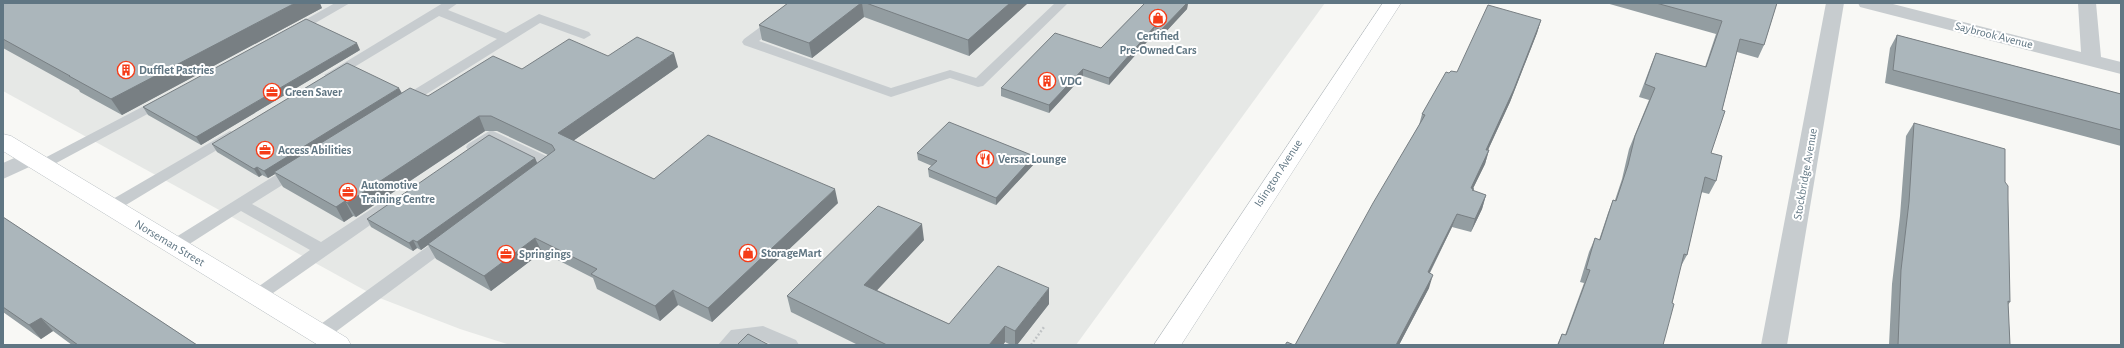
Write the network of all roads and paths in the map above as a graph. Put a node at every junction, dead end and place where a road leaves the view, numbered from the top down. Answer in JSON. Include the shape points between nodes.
{"nodes":[{"id":1,"x":344,"y":3,"type":"edge"},
{"id":2,"x":452,"y":3,"type":"edge"},
{"id":3,"x":801,"y":3,"type":"edge"},
{"id":4,"x":1062,"y":3,"type":"edge"},
{"id":5,"x":1392,"y":3,"type":"edge"},
{"id":6,"x":1835,"y":3,"type":"edge"},
{"id":7,"x":1867,"y":3,"type":"edge"},
{"id":8,"x":2087,"y":3,"type":"edge"},
{"id":9,"x":438,"y":11,"type":"junction"},
{"id":10,"x":584,"y":35,"type":"dead end"},
{"id":11,"x":281,"y":37,"type":"edge"},
{"id":12,"x":507,"y":38,"type":"junction"},
{"id":13,"x":2091,"y":60,"type":"junction"},
{"id":14,"x":2121,"y":68,"type":"edge"},
{"id":15,"x":322,"y":80,"type":"edge"},
{"id":16,"x":177,"y":93,"type":"edge"},
{"id":17,"x":389,"y":112,"type":"edge"},
{"id":18,"x":241,"y":129,"type":"edge"},
{"id":19,"x":3,"y":141,"type":"edge"},
{"id":20,"x":458,"y":157,"type":"edge"},
{"id":21,"x":36,"y":162,"type":"junction"},
{"id":22,"x":309,"y":162,"type":"edge"},
{"id":23,"x":3,"y":172,"type":"edge"},
{"id":24,"x":532,"y":178,"type":"edge"},
{"id":25,"x":393,"y":201,"type":"edge"},
{"id":26,"x":240,"y":204,"type":"junction"},
{"id":27,"x":111,"y":207,"type":"junction"},
{"id":28,"x":463,"y":229,"type":"edge"},
{"id":29,"x":174,"y":246,"type":"junction"},
{"id":30,"x":322,"y":250,"type":"junction"},
{"id":31,"x":257,"y":296,"type":"junction"},
{"id":32,"x":1044,"y":327,"type":"dead end"},
{"id":33,"x":329,"y":340,"type":"edge"},
{"id":34,"x":727,"y":345,"type":"edge"},
{"id":35,"x":790,"y":345,"type":"edge"},
{"id":36,"x":1031,"y":345,"type":"edge"},
{"id":37,"x":1167,"y":345,"type":"edge"},
{"id":38,"x":1774,"y":345,"type":"edge"}],
"edges":[{"from":1,"to":11,"type":"lane"},
{"from":2,"to":9,"type":"lane"},
{"from":3,"to":4,"type":"lane","via":[[749,42],[890,94],[950,74],[978,83]]},
{"from":5,"to":37,"type":"main road","name":"Islington Avenue"},
{"from":6,"to":38,"type":"street","name":"Stockbridge Avenue"},
{"from":7,"to":13,"type":"street","name":"Saybrook Avenue"},
{"from":8,"to":13,"type":"street"},
{"from":9,"to":12,"type":"lane"},
{"from":9,"to":15,"type":"lane"},
{"from":10,"to":12,"type":"lane","via":[[539,18]]},
{"from":12,"to":17,"type":"lane"},
{"from":13,"to":14,"type":"street","name":"Saybrook Avenue"},
{"from":16,"to":21,"type":"lane"},
{"from":18,"to":27,"type":"lane"},
{"from":19,"to":21,"type":"main road","name":"Norseman Street"},
{"from":20,"to":24,"type":"lane","via":[[491,135],[552,164]]},
{"from":21,"to":23,"type":"street"},
{"from":21,"to":27,"type":"main road","name":"Norseman Street"},
{"from":22,"to":26,"type":"lane"},
{"from":25,"to":30,"type":"lane"},
{"from":26,"to":29,"type":"lane"},
{"from":26,"to":30,"type":"lane"},
{"from":27,"to":29,"type":"main road","name":"Norseman Street"},
{"from":28,"to":33,"type":"lane"},
{"from":29,"to":31,"type":"main road","name":"Norseman Street"},
{"from":30,"to":31,"type":"lane"},
{"from":31,"to":33,"type":"main road","name":"Norseman Street"},
{"from":32,"to":36,"type":"path"},
{"from":34,"to":35,"type":"lane","via":[[737,335],[763,333]]}]}
